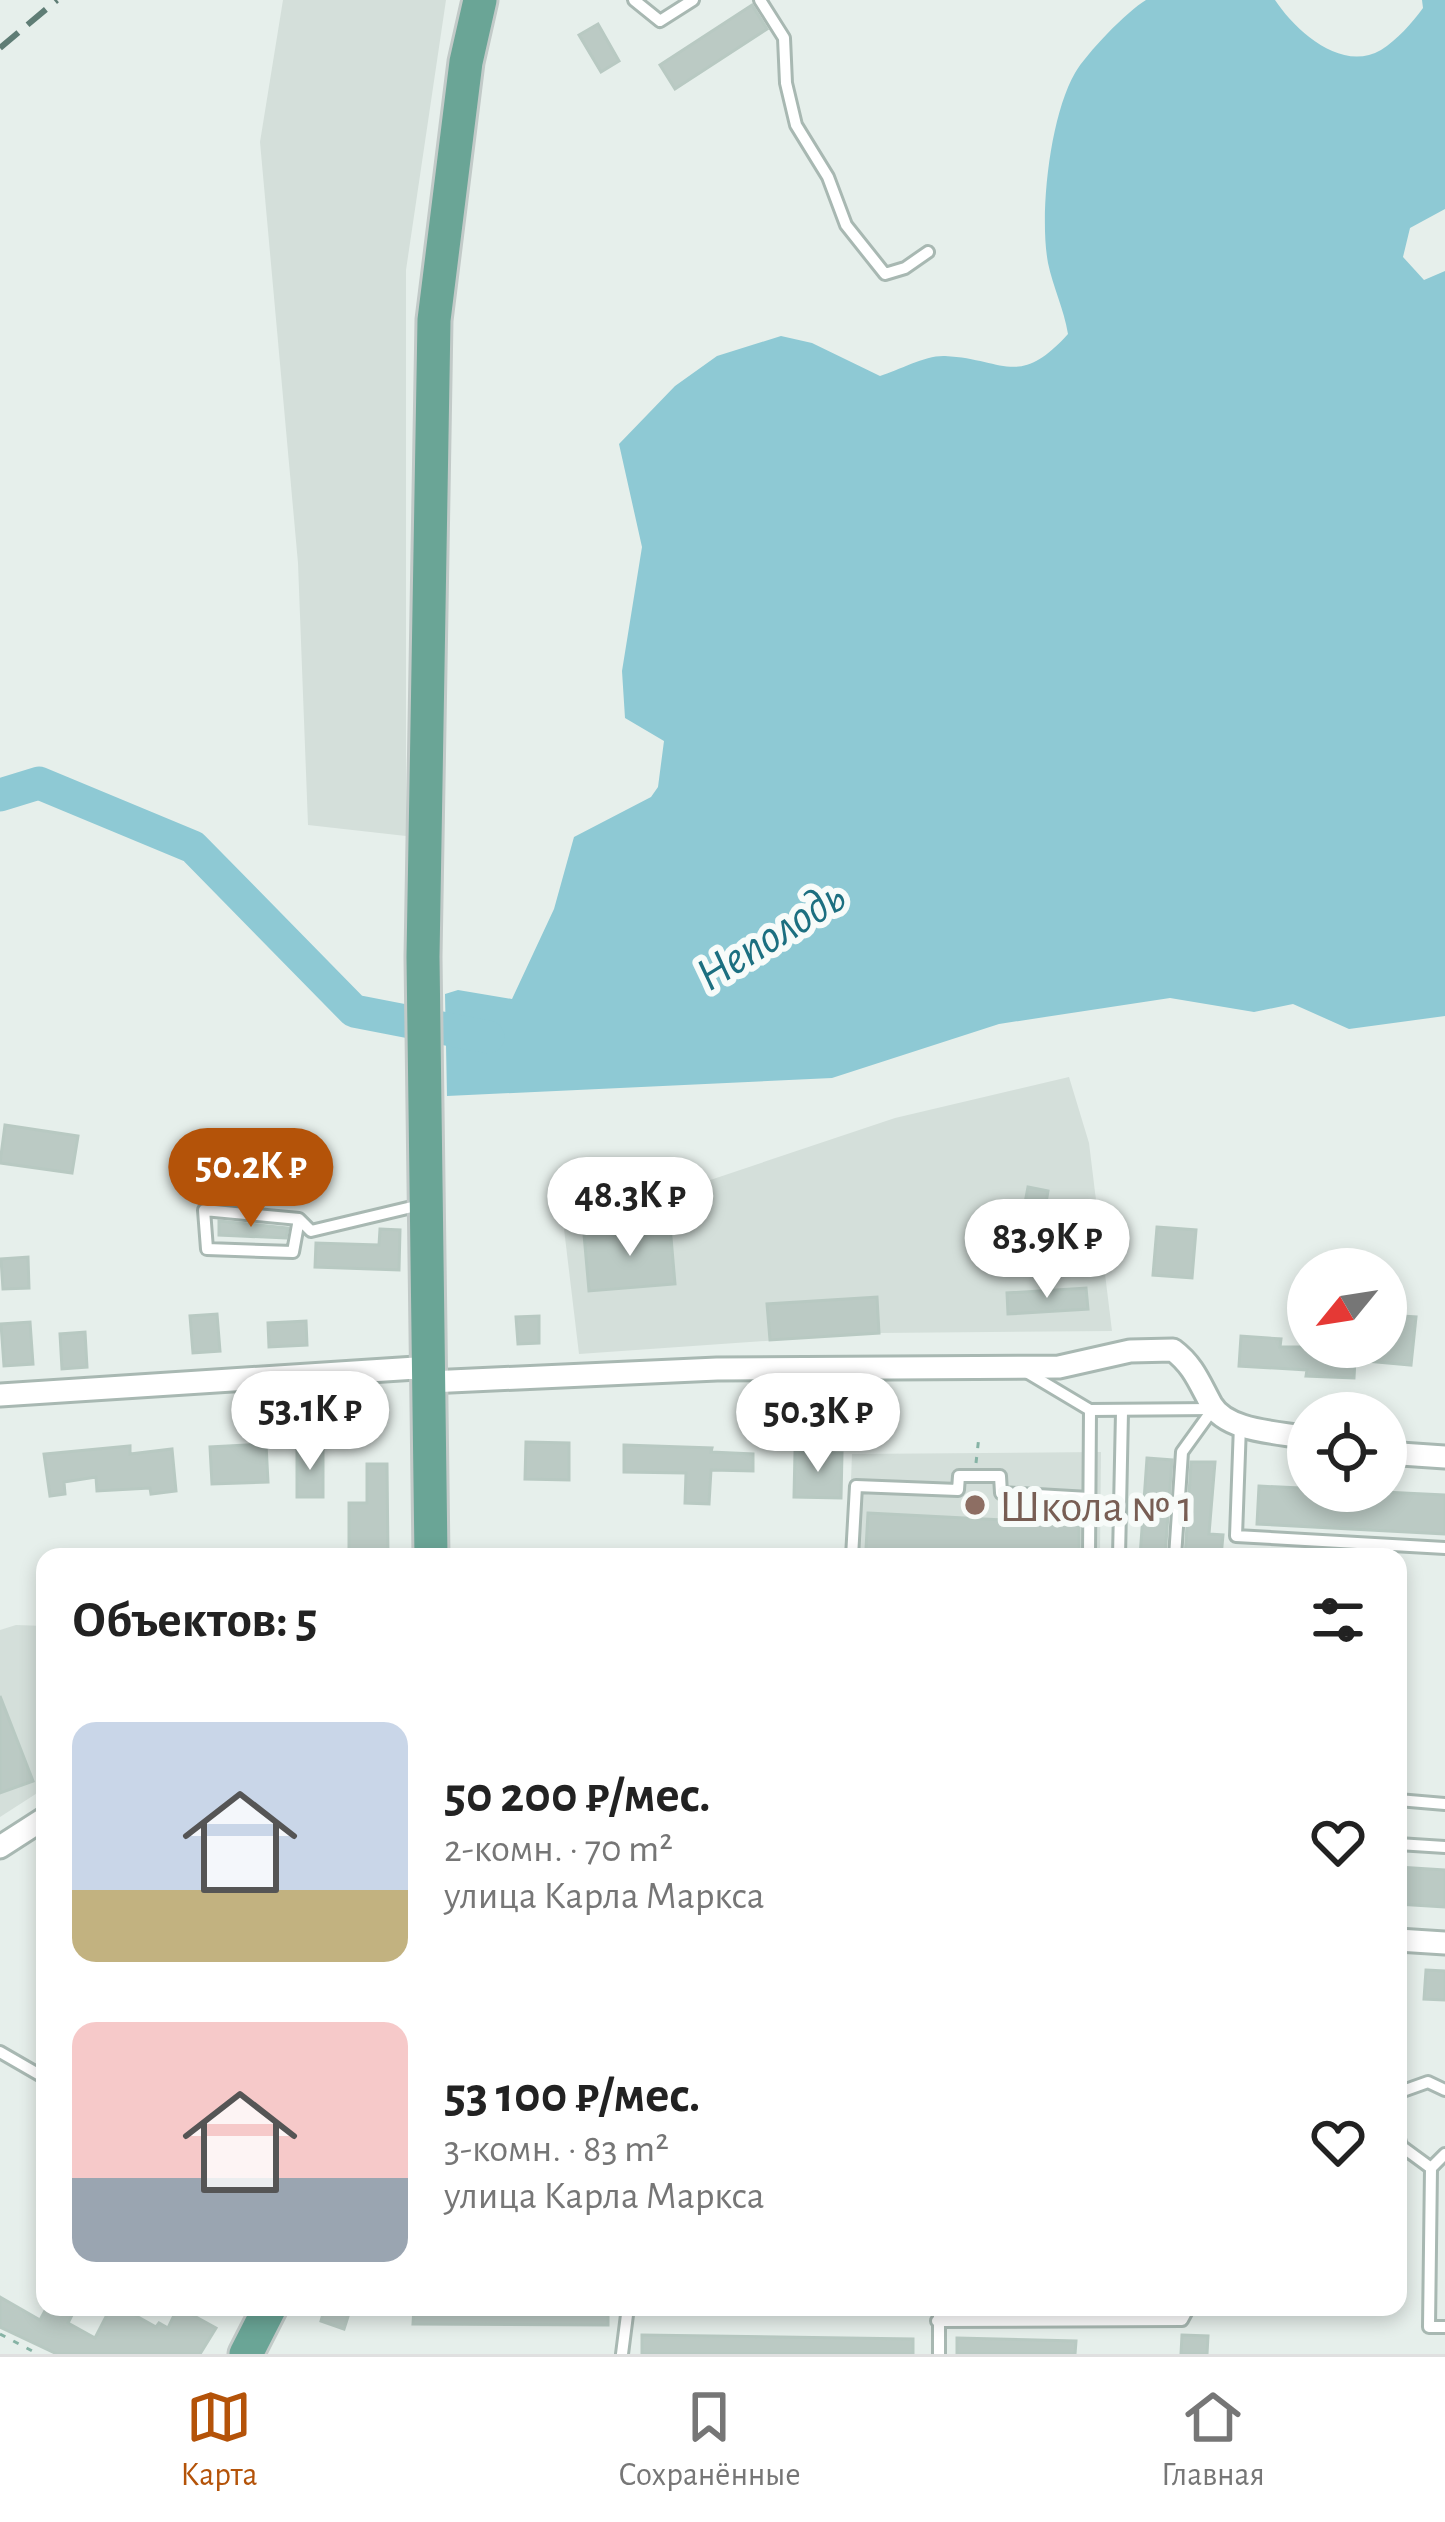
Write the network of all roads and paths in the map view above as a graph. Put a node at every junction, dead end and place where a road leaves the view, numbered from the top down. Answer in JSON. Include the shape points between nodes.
{"nodes":[{"id":1,"x":480,"y":0,"type":"edge"},
{"id":2,"x":634,"y":0,"type":"edge"},
{"id":3,"x":693,"y":0,"type":"edge"},
{"id":4,"x":760,"y":0,"type":"edge"},
{"id":5,"x":928,"y":253,"type":"dead end"},
{"id":6,"x":299,"y":1219,"type":"junction"},
{"id":7,"x":426,"y":1222,"type":"junction"},
{"id":8,"x":1020,"y":1368,"type":"junction"},
{"id":9,"x":429,"y":1382,"type":"junction"},
{"id":10,"x":0,"y":1395,"type":"edge"},
{"id":11,"x":1090,"y":1409,"type":"junction"},
{"id":12,"x":1213,"y":1409,"type":"junction"},
{"id":13,"x":1122,"y":1412,"type":"junction"},
{"id":14,"x":1240,"y":1425,"type":"junction"},
{"id":15,"x":1287,"y":1434,"type":"edge"},
{"id":16,"x":1407,"y":1454,"type":"edge"},
{"id":17,"x":1445,"y":1457,"type":"edge"},
{"id":18,"x":1090,"y":1498,"type":"junction"},
{"id":19,"x":431,"y":1548,"type":"edge"},
{"id":20,"x":853,"y":1548,"type":"edge"},
{"id":21,"x":1089,"y":1548,"type":"edge"},
{"id":22,"x":1119,"y":1548,"type":"edge"},
{"id":23,"x":1176,"y":1548,"type":"edge"},
{"id":24,"x":1445,"y":1548,"type":"edge"},
{"id":25,"x":1407,"y":1801,"type":"edge"},
{"id":26,"x":1445,"y":1804,"type":"edge"},
{"id":27,"x":36,"y":1824,"type":"edge"},
{"id":28,"x":1407,"y":1845,"type":"edge"},
{"id":29,"x":0,"y":1847,"type":"edge"},
{"id":30,"x":1445,"y":1847,"type":"edge"},
{"id":31,"x":1407,"y":1941,"type":"edge"},
{"id":32,"x":1445,"y":1943,"type":"edge"},
{"id":33,"x":0,"y":2052,"type":"edge"},
{"id":34,"x":36,"y":2073,"type":"edge"},
{"id":35,"x":1407,"y":2090,"type":"edge"},
{"id":36,"x":1445,"y":2090,"type":"edge"},
{"id":37,"x":1407,"y":2150,"type":"edge"},
{"id":38,"x":1445,"y":2154,"type":"edge"},
{"id":39,"x":1431,"y":2168,"type":"junction"},
{"id":40,"x":265,"y":2316,"type":"edge"},
{"id":41,"x":627,"y":2316,"type":"edge"},
{"id":42,"x":938,"y":2316,"type":"edge"},
{"id":43,"x":1019,"y":2316,"type":"edge"},
{"id":44,"x":1184,"y":2316,"type":"edge"},
{"id":45,"x":1445,"y":2327,"type":"edge"},
{"id":46,"x":0,"y":2334,"type":"edge"},
{"id":47,"x":38,"y":2354,"type":"edge"},
{"id":48,"x":245,"y":2354,"type":"edge"},
{"id":49,"x":622,"y":2354,"type":"edge"},
{"id":50,"x":939,"y":2354,"type":"edge"}],
"edges":[{"from":1,"to":7,"type":"main road","via":[[434,320]]},
{"from":2,"to":3,"type":"lane","via":[[660,21]]},
{"from":4,"to":5,"type":"lane","via":[[784,38],[796,125],[846,225],[884,274]]},
{"from":6,"to":6,"type":"lane","via":[[204,1210],[208,1249],[292,1252]]},
{"from":6,"to":7,"type":"lane","via":[[311,1231],[416,1206]]},
{"from":7,"to":9,"type":"main road"},
{"from":8,"to":9,"type":"street","via":[[717,1369]]},
{"from":8,"to":11,"type":"lane"},
{"from":8,"to":12,"type":"street","via":[[1173,1350]]},
{"from":9,"to":10,"type":"street","via":[[416,1368]]},
{"from":9,"to":19,"type":"main road"},
{"from":11,"to":13,"type":"lane"},
{"from":11,"to":18,"type":"lane"},
{"from":12,"to":13,"type":"lane"},
{"from":12,"to":14,"type":"street"},
{"from":12,"to":23,"type":"lane","via":[[1182,1452]]},
{"from":13,"to":22,"type":"lane"},
{"from":14,"to":15,"type":"street"},
{"from":14,"to":24,"type":"lane","via":[[1236,1536]]},
{"from":16,"to":17,"type":"street"},
{"from":18,"to":20,"type":"lane","via":[[1001,1493],[1000,1477],[959,1476],[958,1490],[856,1486]]},
{"from":18,"to":21,"type":"lane"},
{"from":25,"to":26,"type":"lane"},
{"from":27,"to":29,"type":"street"},
{"from":28,"to":30,"type":"lane"},
{"from":31,"to":32,"type":"street"},
{"from":33,"to":34,"type":"lane"},
{"from":35,"to":36,"type":"lane","via":[[1428,2082]]},
{"from":37,"to":39,"type":"lane"},
{"from":38,"to":39,"type":"lane"},
{"from":39,"to":45,"type":"lane","via":[[1429,2327]]},
{"from":40,"to":48,"type":"main road"},
{"from":41,"to":49,"type":"lane"},
{"from":42,"to":50,"type":"lane"},
{"from":43,"to":44,"type":"lane"},
{"from":46,"to":47,"type":"path"}]}
